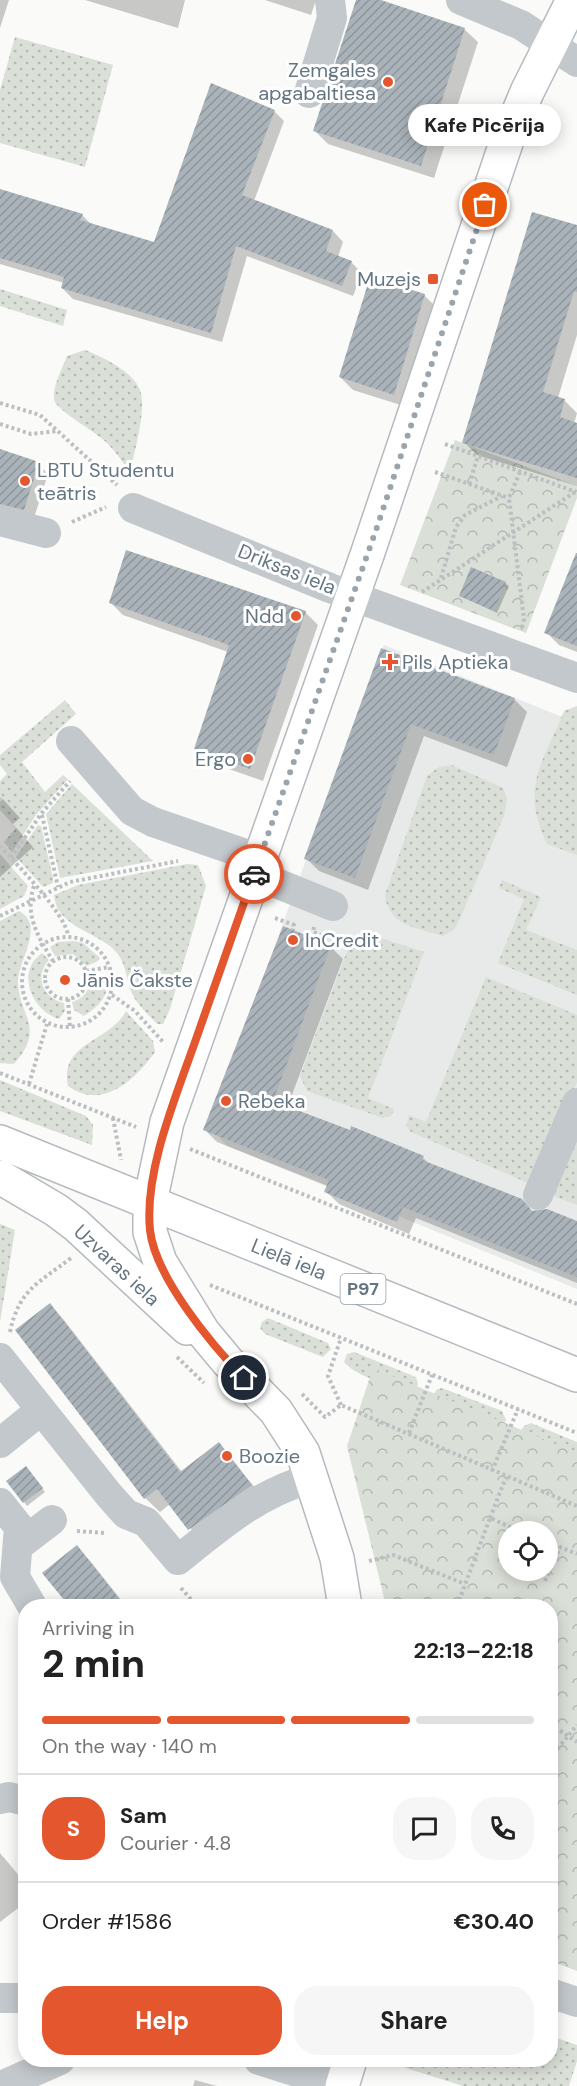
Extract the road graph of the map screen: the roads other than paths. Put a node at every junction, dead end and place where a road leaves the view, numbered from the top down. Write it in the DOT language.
graph roads {
  1 [pos="330,0"];
  2 [pos="461,0"];
  3 [pos="573,0"];
  4 [pos="551,43"];
  5 [pos="577,62"];
  6 [pos="309,93"];
  7 [pos="124,499"];
  8 [pos="0,521"];
  9 [pos="46,533"];
  10 [pos="353,596"];
  11 [pos="577,678"];
  12 [pos="79,750"];
  13 [pos="257,866"];
  14 [pos="333,906"];
  15 [pos="577,1103"];
  16 [pos="0,1142"];
  17 [pos="0,1177"];
  18 [pos="538,1195"];
  19 [pos="150,1202"];
  20 [pos="0,1358"];
  21 [pos="228,1362"];
  22 [pos="577,1375"];
  23 [pos="41,1410"];
  24 [pos="0,1443"];
  25 [pos="311,1478"];
  26 [pos="0,1503"];
  27 [pos="52,1520"];
  28 [pos="18,1546"];
  29 [pos="28,1599"];
  30 [pos="344,1599"];
  31 [pos="0,1799"];
  32 [pos="18,1799"];
  33 [pos="558,1996"];
  34 [pos="0,1998"];
  35 [pos="18,1998"];
  36 [pos="577,2002"];
  37 [pos="44,2067"];
  38 [pos="282,2067"];
  39 [pos="348,2067"];
  40 [pos="1,2086"];
  41 [pos="341,2086"];
  1 -- 6 [label="street"];
  2 -- 4 [label="street"];
  3 -- 4 [label="main road, Uzvaras iela"];
  4 -- 5 [label="street"];
  4 -- 10 [label="main road, Uzvaras iela"];
  7 -- 10 [label="street, Driksas iela"];
  8 -- 9 [label="street"];
  10 -- 11 [label="street, Driksas iela"];
  10 -- 13 [label="main road, Uzvaras iela"];
  12 -- 13 [label="street"];
  13 -- 14 [label="street"];
  13 -- 19 [label="main road, Uzvaras iela"];
  15 -- 18 [label="street"];
  16 -- 19 [label="main road, Lielā iela / P97"];
  17 -- 21 [label="main road, Uzvaras iela"];
  19 -- 21 [label="main road, Uzvaras iela"];
  19 -- 22 [label="main road, Lielā iela / P97"];
  20 -- 23 [label="street"];
  21 -- 25 [label="main road, Uzvaras iela"];
  23 -- 24 [label="street"];
  23 -- 25 [label="street"];
  25 -- 30 [label="main road, Uzvaras iela"];
  26 -- 28 [label="street"];
  27 -- 28 [label="street"];
  28 -- 29 [label="street"];
  31 -- 32 [label="street"];
  33 -- 36 [label="street"];
  34 -- 35 [label="street"];
  37 -- 40 [label="street"];
  38 -- 41 [label="street"];
  39 -- 41 [label="main road"];
}
